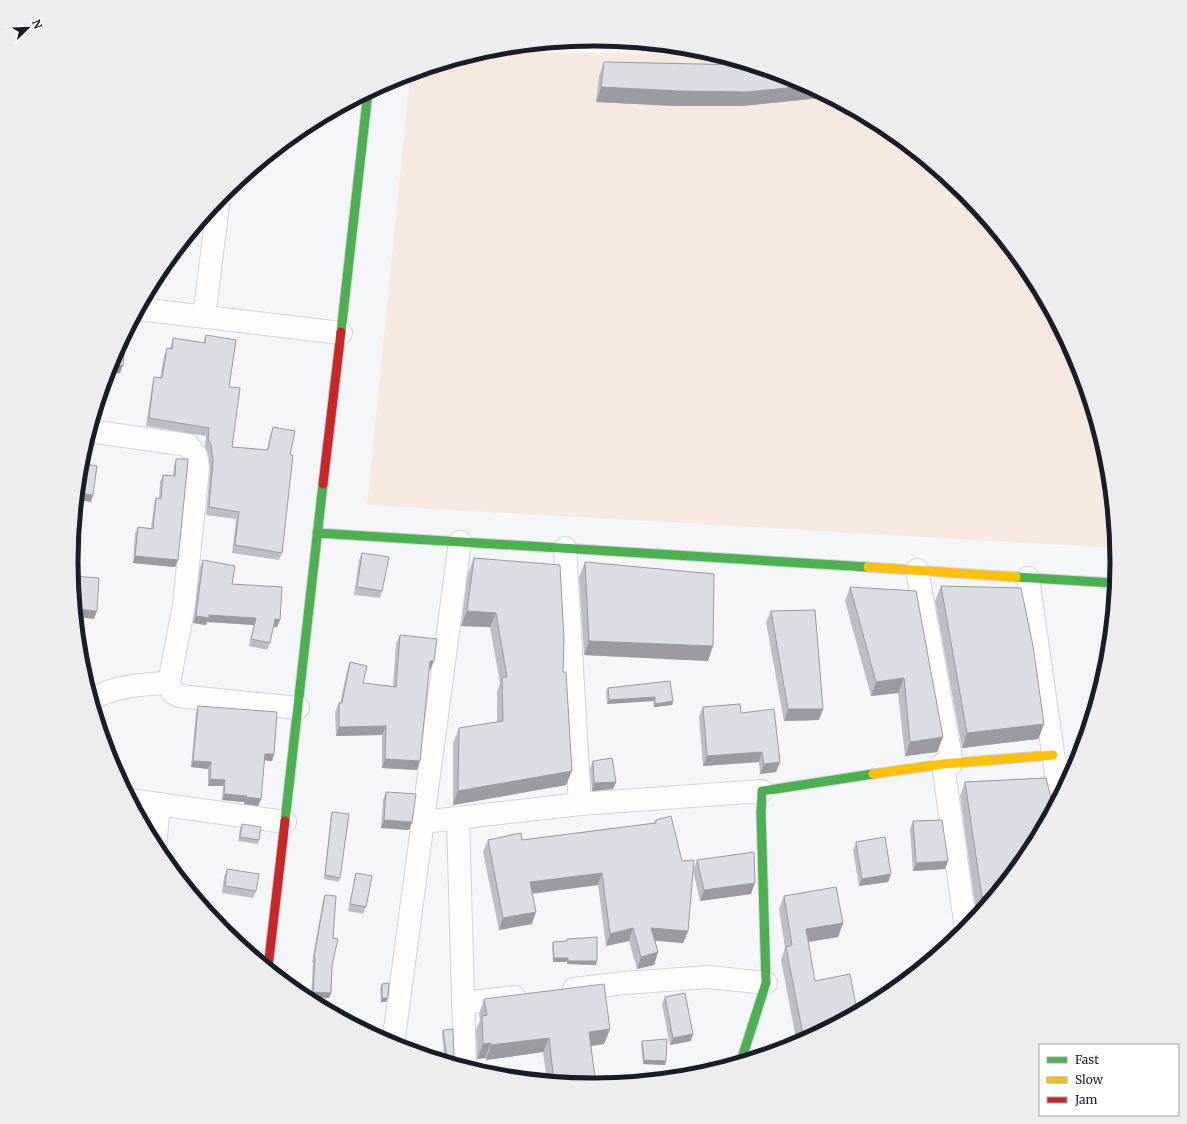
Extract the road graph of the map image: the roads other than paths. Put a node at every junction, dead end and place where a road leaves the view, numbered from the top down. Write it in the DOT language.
graph roads {
  1 [pos="367,98"];
  2 [pos="215,212"];
  3 [pos="145,309"];
  4 [pos="204,316"];
  5 [pos="341,332"];
  6 [pos="94,432"];
  7 [pos="318,534"];
  8 [pos="460,542"];
  9 [pos="565,548"];
  10 [pos="917,570"];
  11 [pos="1028,578"];
  12 [pos="1109,584"];
  13 [pos="169,683"];
  14 [pos="95,697"];
  15 [pos="298,708"];
  16 [pos="947,764"];
  17 [pos="1061,764"];
  18 [pos="1060,781"];
  19 [pos="762,791"];
  20 [pos="137,801"];
  21 [pos="159,804"];
  22 [pos="580,804"];
  23 [pos="458,818"];
  24 [pos="285,822"];
  25 [pos="423,822"];
  26 [pos="156,835"];
  27 [pos="965,919"];
  28 [pos="269,963"];
  29 [pos="766,984"];
  30 [pos="555,992"];
  31 [pos="532,994"];
  32 [pos="464,1003"];
  33 [pos="394,1038"];
  34 [pos="743,1056"];
  35 [pos="465,1061"];
  1 -- 5 [label="street"];
  2 -- 4 [label="street"];
  3 -- 4 [label="street"];
  4 -- 5 [label="street"];
  5 -- 7 [label="street"];
  6 -- 13 [label="street"];
  7 -- 8 [label="street"];
  7 -- 15 [label="street"];
  8 -- 9 [label="street"];
  8 -- 25 [label="street"];
  9 -- 10 [label="street"];
  9 -- 22 [label="street"];
  10 -- 11 [label="street"];
  10 -- 16 [label="street"];
  11 -- 12 [label="street"];
  11 -- 17 [label="street"];
  13 -- 14 [label="street"];
  13 -- 15 [label="street"];
  15 -- 24 [label="street"];
  16 -- 17 [label="street"];
  16 -- 19 [label="street"];
  16 -- 27 [label="street"];
  17 -- 18 [label="street"];
  19 -- 22 [label="street"];
  19 -- 29 [label="street"];
  20 -- 21 [label="street"];
  21 -- 24 [label="street"];
  21 -- 26 [label="street"];
  22 -- 23 [label="street"];
  23 -- 25 [label="street"];
  23 -- 32 [label="street"];
  24 -- 28 [label="street"];
  25 -- 33 [label="street"];
  29 -- 30 [label="street"];
  29 -- 34 [label="street"];
  31 -- 32 [label="street"];
  32 -- 35 [label="street"];
}
